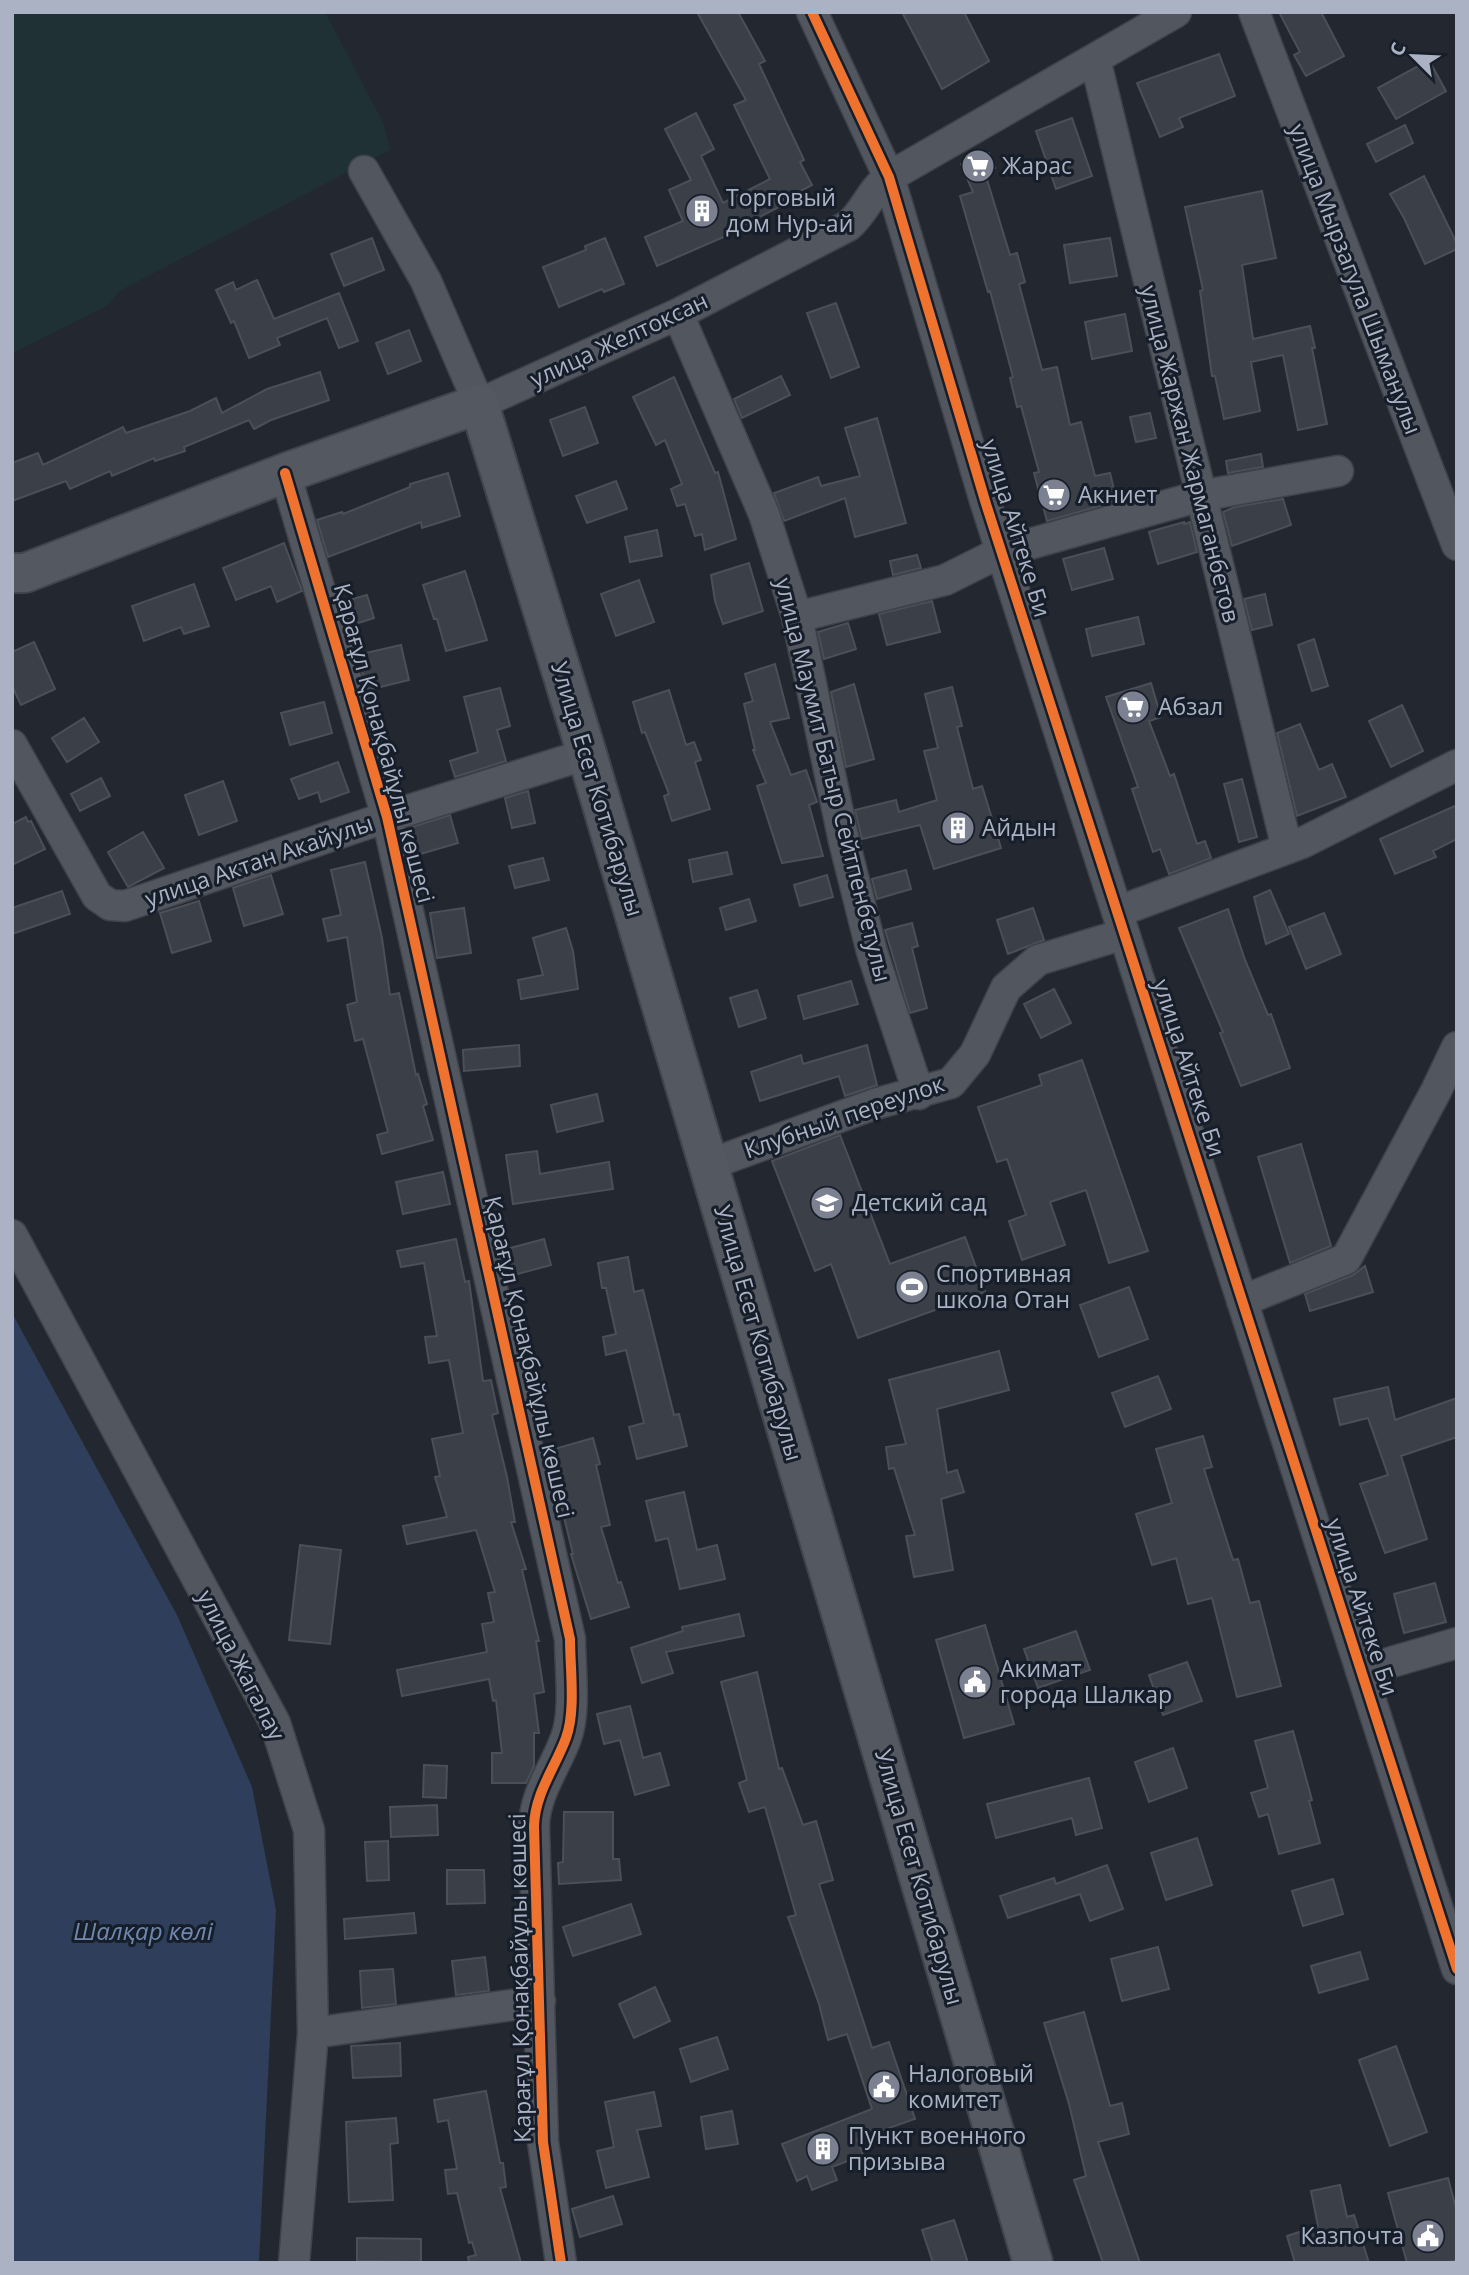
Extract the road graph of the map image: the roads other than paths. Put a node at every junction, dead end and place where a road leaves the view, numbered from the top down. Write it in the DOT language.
graph roads {
  1 [pos="812,12"];
  2 [pos="1176,12"];
  3 [pos="1254,12"];
  4 [pos="1095,58"];
  5 [pos="364,171"];
  6 [pos="889,177"];
  7 [pos="678,314"];
  8 [pos="479,404"];
  9 [pos="1338,471"];
  10 [pos="285,473"];
  11 [pos="1200,496"];
  12 [pos="1457,545"];
  13 [pos="1001,552"];
  14 [pos="12,573"];
  15 [pos="797,617"];
  16 [pos="12,745"];
  17 [pos="587,754"];
  18 [pos="1457,765"];
  19 [pos="387,817"];
  20 [pos="1287,848"];
  21 [pos="1120,923"];
  22 [pos="1457,1046"];
  23 [pos="919,1094"];
  24 [pos="708,1165"];
  25 [pos="12,1235"];
  26 [pos="1242,1301"];
  27 [pos="1457,1643"];
  28 [pos="1361,1671"];
  29 [pos="1457,1969"];
  30 [pos="540,2001"];
  31 [pos="313,2033"];
  32 [pos="294,2263"];
  33 [pos="561,2263"];
  34 [pos="1033,2263"];
  1 -- 6 [label="street, улица Айтеке Би"];
  2 -- 4 [label="street, улица Желтоксан"];
  3 -- 12 [label="street, улица Мырзагула Шыманулы"];
  4 -- 6 [label="street, улица Желтоксан"];
  4 -- 11 [label="street, улица Жаржан Жармаганбетов"];
  5 -- 8 [label="street"];
  6 -- 7 [label="street, улица Желтоксан"];
  6 -- 13 [label="street, улица Айтеке Би"];
  7 -- 8 [label="street, улица Желтоксан"];
  7 -- 15 [label="street, улица Маумит Батыр Сейтпенбетулы"];
  8 -- 10 [label="main road, улица Желтоксан"];
  8 -- 17 [label="main road, Улица Есет Котибарулы"];
  9 -- 11 [label="street"];
  10 -- 14 [label="main road, улица Желтоксан"];
  10 -- 19 [label="street, Қарағұл Қонақбайұлы көшесі"];
  11 -- 13 [label="street"];
  11 -- 20 [label="street, улица Жаржан Жармаганбетов"];
  13 -- 15 [label="street"];
  13 -- 21 [label="street, улица Айтеке Би"];
  15 -- 23 [label="street, улица Маумит Батыр Сейтпенбетулы"];
  16 -- 19 [label="street, улица Актан Акайулы"];
  17 -- 19 [label="street, улица Актан Акайулы"];
  17 -- 24 [label="main road, Улица Есет Котибарулы"];
  18 -- 20 [label="street, Клубный переулок"];
  19 -- 30 [label="street, Қарағұл Қонақбайұлы көшесі"];
  20 -- 21 [label="street, Клубный переулок"];
  21 -- 23 [label="street, Клубный переулок"];
  21 -- 26 [label="street, улица Айтеке Би"];
  22 -- 26 [label="street"];
  23 -- 24 [label="street, Клубный переулок"];
  24 -- 34 [label="main road, Улица Есет Котибарулы"];
  25 -- 31 [label="street, улица Жагалау"];
  26 -- 28 [label="street, улица Айтеке Би"];
  27 -- 28 [label="street"];
  28 -- 29 [label="street, улица Айтеке Би"];
  30 -- 31 [label="street"];
  30 -- 33 [label="street, Қарағұл Қонақбайұлы көшесі"];
  31 -- 32 [label="street, улица Жагалау"];
}
